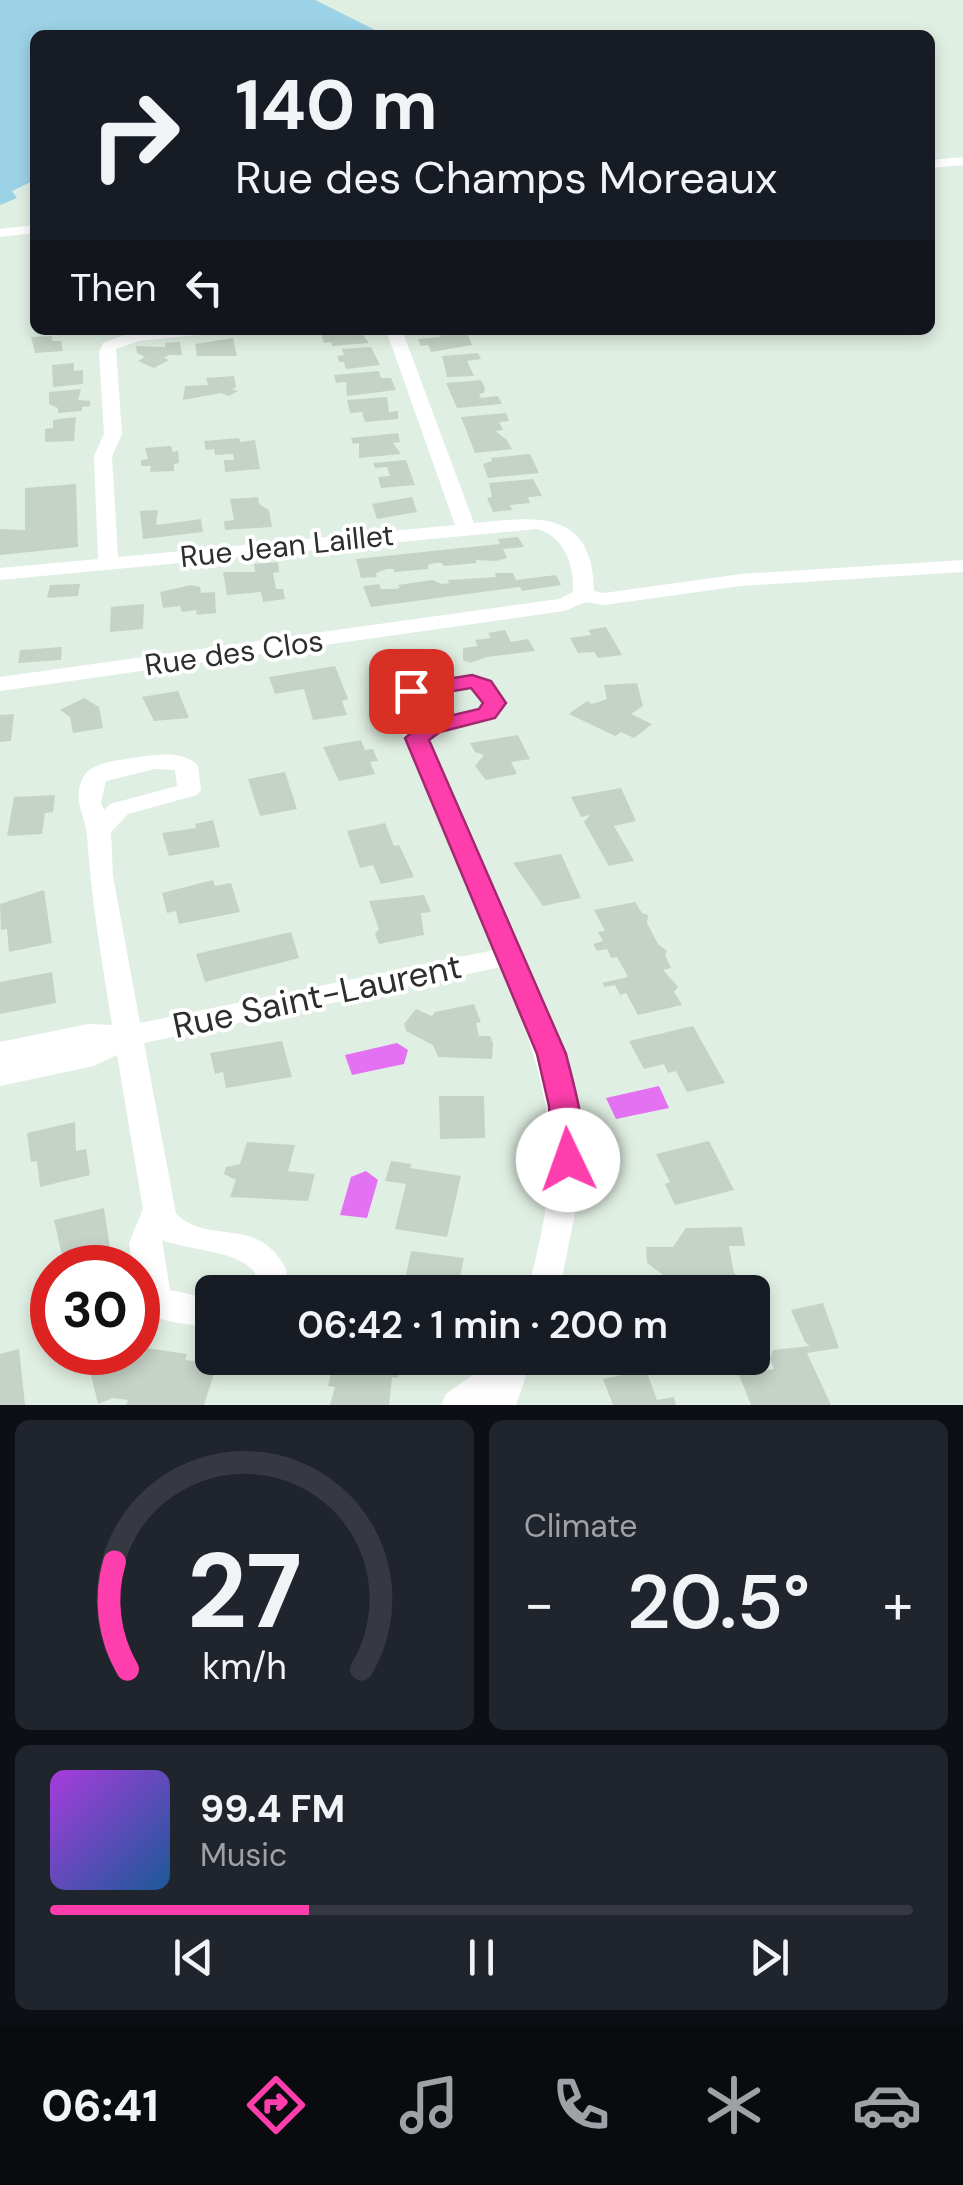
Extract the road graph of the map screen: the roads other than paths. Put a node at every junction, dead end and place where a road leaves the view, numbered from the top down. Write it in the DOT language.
graph roads {
  1 [pos="963,161"];
  2 [pos="935,164"];
  3 [pos="30,230"];
  4 [pos="0,233"];
  5 [pos="146,335"];
  6 [pos="396,335"];
  7 [pos="466,528"];
  8 [pos="108,563"];
  9 [pos="963,566"];
  10 [pos="0,574"];
  11 [pos="583,595"];
  12 [pos="0,684"];
  13 [pos="416,738"];
  14 [pos="99,830"];
  15 [pos="508,956"];
  16 [pos="127,1036"];
  17 [pos="0,1053"];
  18 [pos="0,1075"];
  19 [pos="158,1211"];
  20 [pos="271,1275"];
  21 [pos="547,1275"];
  22 [pos="195,1310"];
  23 [pos="496,1375"];
  24 [pos="509,1375"];
  25 [pos="458,1405"];
  26 [pos="499,1405"];
  1 -- 2 [label="street"];
  3 -- 4 [label="street"];
  5 -- 8 [label="street"];
  6 -- 7 [label="street"];
  7 -- 8 [label="street, Rue Jean Laillet"];
  7 -- 11 [label="street, Rue Jean Laillet"];
  8 -- 10 [label="street, Rue Jean Laillet"];
  9 -- 11 [label="street, Rue des Clos"];
  11 -- 12 [label="street, Rue des Clos"];
  13 -- 15 [label="street"];
  14 -- 16 [label="street"];
  15 -- 16 [label="street, Rue Saint-Laurent"];
  15 -- 21 [label="street"];
  16 -- 17 [label="street, Rue Saint-Laurent"];
  16 -- 18 [label="street, Rue Saint-Laurent"];
  16 -- 19 [label="street"];
  19 -- 20 [label="street"];
  19 -- 22 [label="street"];
  23 -- 25 [label="street"];
  24 -- 26 [label="street"];
}
